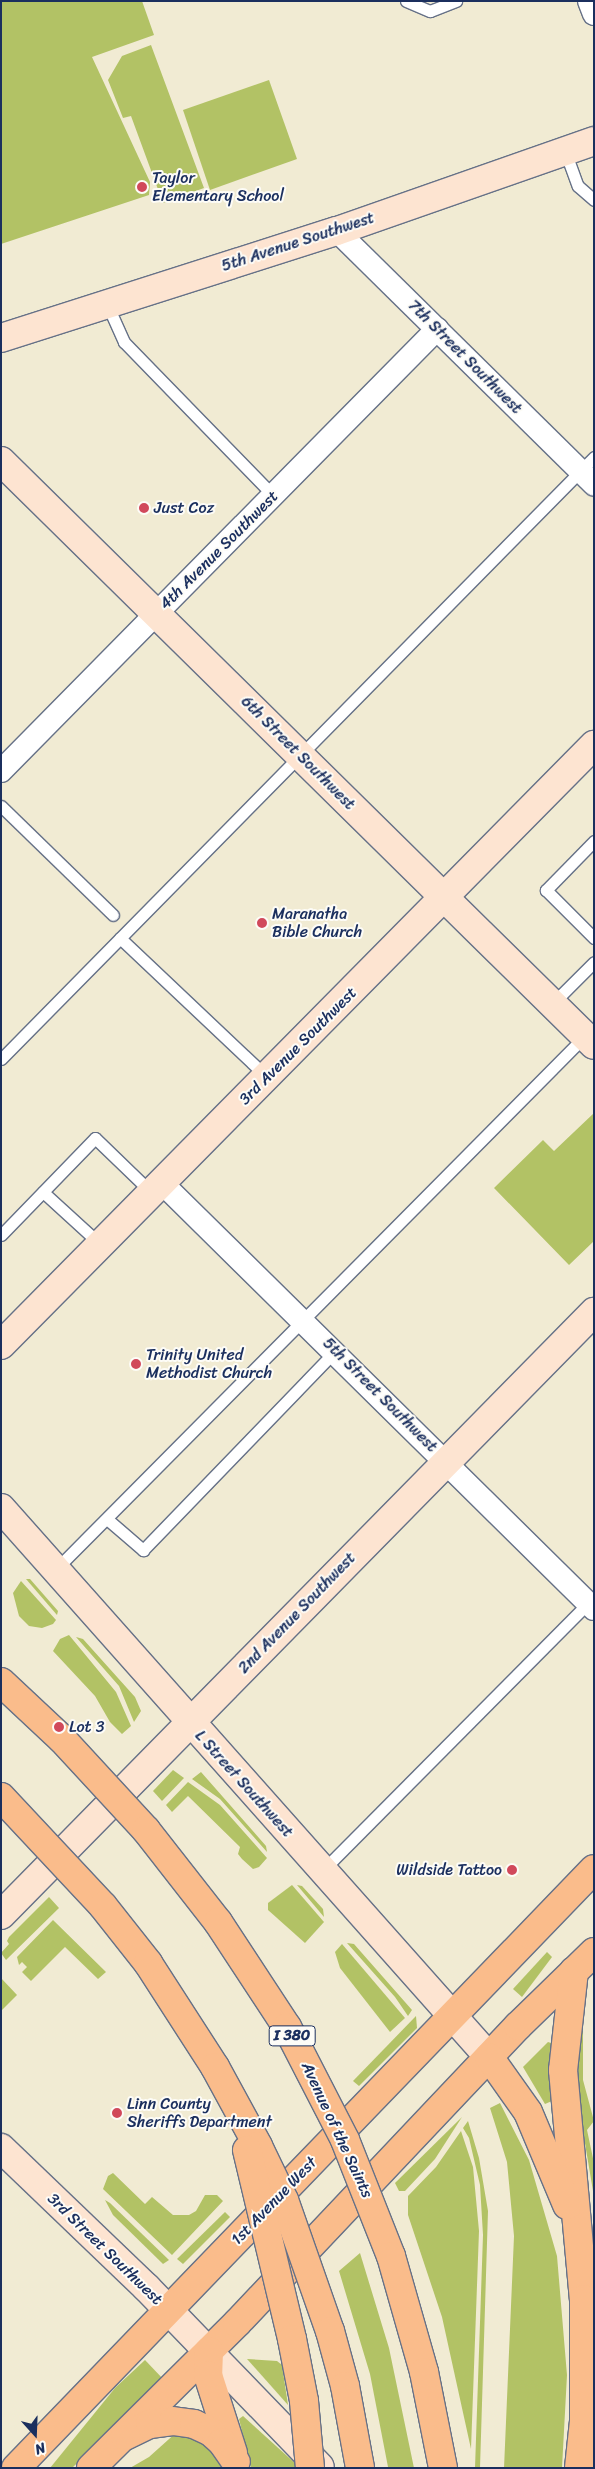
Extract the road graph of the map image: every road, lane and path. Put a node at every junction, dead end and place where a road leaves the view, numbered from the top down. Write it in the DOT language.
graph roads {
  1 [pos="406,1"];
  2 [pos="456,1"];
  3 [pos="589,1"];
  4 [pos="594,14"];
  5 [pos="594,141"];
  6 [pos="565,151"];
  7 [pos="594,200"];
  8 [pos="337,231"];
  9 [pos="107,304"];
  10 [pos="437,329"];
  11 [pos="1,338"];
  12 [pos="589,470"];
  13 [pos="5,473"];
  14 [pos="273,495"];
  15 [pos="156,614"];
  16 [pos="594,745"];
  17 [pos="300,755"];
  18 [pos="1,770"];
  19 [pos="1,806"];
  20 [pos="594,841"];
  21 [pos="445,898"];
  22 [pos="113,916"];
  23 [pos="120,938"];
  24 [pos="594,938"];
  25 [pos="594,962"];
  26 [pos="552,1004"];
  27 [pos="591,1036"];
  28 [pos="1,1059"];
  29 [pos="267,1077"];
  30 [pos="158,1189"];
  31 [pos="43,1192"];
  32 [pos="1,1236"];
  33 [pos="102,1246"];
  34 [pos="594,1312"];
  35 [pos="305,1321"];
  36 [pos="1,1345"];
  37 [pos="335,1351"];
  38 [pos="447,1461"];
  39 [pos="1,1508"];
  40 [pos="107,1519"];
  41 [pos="56,1568"];
  42 [pos="591,1606"];
  43 [pos="1,1682"];
  44 [pos="190,1723"];
  45 [pos="1,1797"];
  46 [pos="594,1869"];
  47 [pos="322,1872"];
  48 [pos="1,1915"];
  49 [pos="594,1952"];
  50 [pos="574,1970"];
  51 [pos="453,2016"];
  52 [pos="489,2057"];
  53 [pos="238,2110"];
  54 [pos="1,2148"];
  55 [pos="579,2237"];
  56 [pos="168,2310"];
  57 [pos="209,2351"];
  58 [pos="53,2430"];
  59 [pos="125,2436"];
  60 [pos="236,2465"];
  61 [pos="16,2468"];
  62 [pos="24,2468"];
  63 [pos="91,2468"];
  64 [pos="310,2468"];
  65 [pos="321,2468"];
  66 [pos="360,2468"];
  67 [pos="443,2468"];
  68 [pos="579,2468"];
  1 -- 2 [label="lane"];
  3 -- 4 [label="street"];
  5 -- 6 [label="main road, 5th Avenue Southwest"];
  6 -- 7 [label="lane"];
  6 -- 8 [label="main road, 5th Avenue Southwest"];
  8 -- 9 [label="main road, 5th Avenue Southwest"];
  8 -- 10 [label="street, 7th Street Southwest"];
  9 -- 11 [label="main road, 5th Avenue Southwest"];
  9 -- 14 [label="lane"];
  10 -- 12 [label="street, 7th Street Southwest"];
  10 -- 14 [label="street, 4th Avenue Southwest"];
  12 -- 17 [label="lane"];
  13 -- 15 [label="main road, 6th Street Southwest"];
  14 -- 15 [label="street, 4th Avenue Southwest"];
  15 -- 17 [label="main road, 6th Street Southwest"];
  15 -- 18 [label="street, 4th Avenue Southwest"];
  16 -- 21 [label="main road, 3rd Avenue Southwest"];
  17 -- 21 [label="main road, 6th Street Southwest"];
  17 -- 23 [label="lane"];
  19 -- 22 [label="lane"];
  20 -- 24 [label="lane"];
  21 -- 26 [label="main road, 6th Street Southwest"];
  21 -- 29 [label="main road, 3rd Avenue Southwest"];
  23 -- 28 [label="lane"];
  23 -- 29 [label="lane"];
  25 -- 26 [label="lane"];
  26 -- 27 [label="main road, 6th Street Southwest"];
  27 -- 35 [label="lane"];
  29 -- 30 [label="main road, 3rd Avenue Southwest"];
  30 -- 31 [label="lane"];
  30 -- 33 [label="main road, 3rd Avenue Southwest"];
  30 -- 35 [label="street, 5th Street Southwest"];
  31 -- 32 [label="lane"];
  31 -- 33 [label="lane"];
  33 -- 36 [label="main road, 3rd Avenue Southwest"];
  34 -- 38 [label="main road, 2nd Avenue Southwest"];
  35 -- 37 [label="street, 5th Street Southwest"];
  35 -- 40 [label="lane"];
  37 -- 38 [label="street, 5th Street Southwest"];
  37 -- 40 [label="lane"];
  38 -- 42 [label="street, 5th Street Southwest"];
  38 -- 44 [label="main road, 2nd Avenue Southwest"];
  39 -- 41 [label="main road, L Street Southwest"];
  40 -- 41 [label="lane"];
  41 -- 44 [label="main road, L Street Southwest"];
  42 -- 47 [label="lane"];
  43 -- 67 [label="main road, Avenue of the Saints / I 380, bridge"];
  44 -- 47 [label="main road, L Street Southwest"];
  44 -- 48 [label="main road, 2nd Avenue Southwest"];
  45 -- 53 [label="main road, bridge"];
  46 -- 51 [label="main road, 1st Avenue West"];
  47 -- 51 [label="main road, L Street Southwest"];
  49 -- 50 [label="main road"];
  50 -- 52 [label="main road"];
  50 -- 55 [label="main road"];
  51 -- 52 [label="main road, L Street Southwest"];
  51 -- 56 [label="main road, 1st Avenue West"];
  52 -- 55 [label="main road"];
  52 -- 57 [label="main road"];
  53 -- 64 [label="main road, bridge"];
  53 -- 66 [label="main road, bridge"];
  54 -- 56 [label="main road, 3rd Street Southwest"];
  55 -- 68 [label="main road"];
  56 -- 57 [label="main road, 3rd Street Southwest"];
  56 -- 58 [label="main road, 1st Avenue West"];
  57 -- 59 [label="main road"];
  57 -- 60 [label="main road"];
  57 -- 65 [label="main road, 3rd Street Southwest"];
  58 -- 61 [label="main road, 1st Avenue West"];
  58 -- 62 [label="lane"];
  59 -- 60 [label="main road"];
  59 -- 63 [label="main road"];
}
